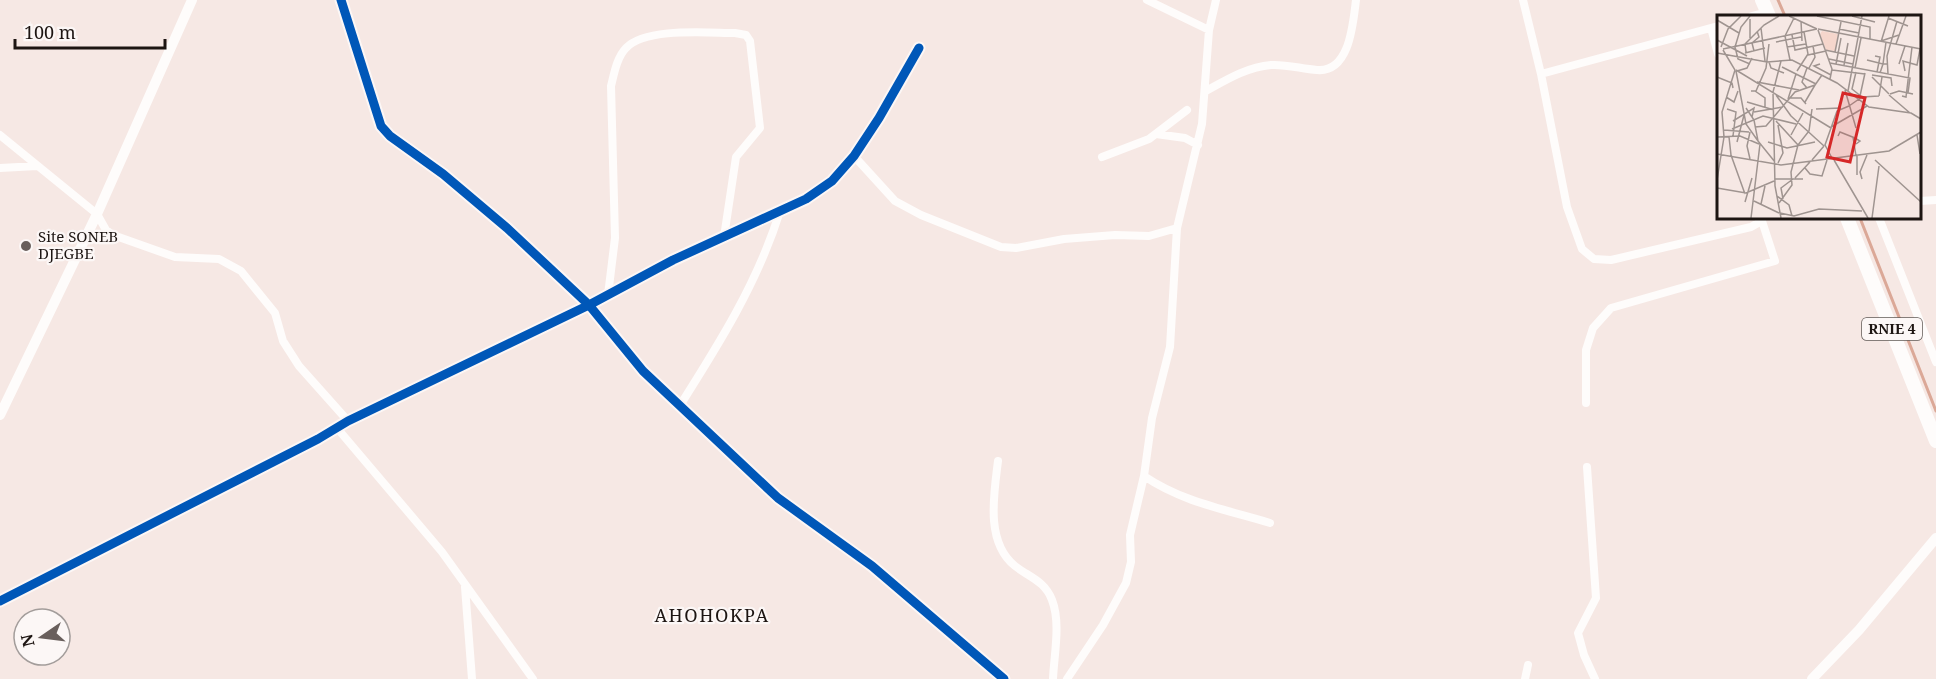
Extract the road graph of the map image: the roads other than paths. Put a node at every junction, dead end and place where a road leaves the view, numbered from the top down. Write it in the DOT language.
graph roads {
  1 [pos="191,0"];
  2 [pos="341,0"];
  3 [pos="1147,0"];
  4 [pos="1216,0"];
  5 [pos="1356,0"];
  6 [pos="1523,0"];
  7 [pos="1715,27"];
  8 [pos="1209,30"];
  9 [pos="919,48"];
  10 [pos="1541,74"];
  11 [pos="1206,91"];
  12 [pos="1186,110"];
  13 [pos="1155,134"];
  14 [pos="0,135"];
  15 [pos="1198,145"];
  16 [pos="854,156"];
  17 [pos="1102,157"];
  18 [pos="37,166"];
  19 [pos="0,168"];
  20 [pos="1936,200"];
  21 [pos="1921,201"];
  22 [pos="780,211"];
  23 [pos="98,214"];
  24 [pos="1760,219"];
  25 [pos="1761,219"];
  26 [pos="1847,219"];
  27 [pos="1879,219"];
  28 [pos="1177,228"];
  29 [pos="724,237"];
  30 [pos="608,295"];
  31 [pos="589,304"];
  32 [pos="1936,362"];
  33 [pos="1586,403"];
  34 [pos="679,406"];
  35 [pos="0,415"];
  36 [pos="348,421"];
  37 [pos="338,428"];
  38 [pos="1936,441"];
  39 [pos="998,460"];
  40 [pos="1587,467"];
  41 [pos="1144,476"];
  42 [pos="1270,523"];
  43 [pos="1936,538"];
  44 [pos="465,585"];
  45 [pos="0,600"];
  46 [pos="1528,665"];
  47 [pos="472,679"];
  48 [pos="533,679"];
  49 [pos="1004,679"];
  50 [pos="1053,679"];
  51 [pos="1067,679"];
  52 [pos="1526,679"];
  53 [pos="1595,679"];
  54 [pos="1812,679"];
  1 -- 23 [label="street"];
  2 -- 31 [label="street"];
  3 -- 8 [label="street"];
  4 -- 8 [label="street"];
  5 -- 11 [label="street"];
  6 -- 10 [label="street"];
  7 -- 10 [label="street"];
  8 -- 11 [label="street"];
  9 -- 16 [label="street"];
  10 -- 24 [label="street"];
  11 -- 15 [label="street"];
  12 -- 13 [label="street"];
  13 -- 15 [label="street"];
  13 -- 17 [label="street"];
  14 -- 18 [label="street"];
  15 -- 28 [label="street"];
  16 -- 22 [label="street"];
  16 -- 28 [label="street"];
  18 -- 19 [label="street"];
  18 -- 23 [label="street"];
  20 -- 21 [label="street"];
  22 -- 29 [label="street"];
  22 -- 34 [label="street"];
  23 -- 35 [label="street"];
  23 -- 36 [label="street"];
  25 -- 33 [label="street"];
  26 -- 38 [label="main road, RNIE 4"];
  27 -- 32 [label="street"];
  28 -- 41 [label="street"];
  29 -- 30 [label="street"];
  29 -- 30 [label="street"];
  30 -- 31 [label="street"];
  31 -- 34 [label="street"];
  31 -- 36 [label="street"];
  34 -- 49 [label="street"];
  36 -- 37 [label="street"];
  37 -- 44 [label="street"];
  37 -- 45 [label="street"];
  39 -- 50 [label="street"];
  40 -- 53 [label="street"];
  41 -- 42 [label="street"];
  41 -- 51 [label="street"];
  43 -- 54 [label="street"];
  44 -- 47 [label="street"];
  44 -- 48 [label="street"];
  46 -- 52 [label="street"];
}
